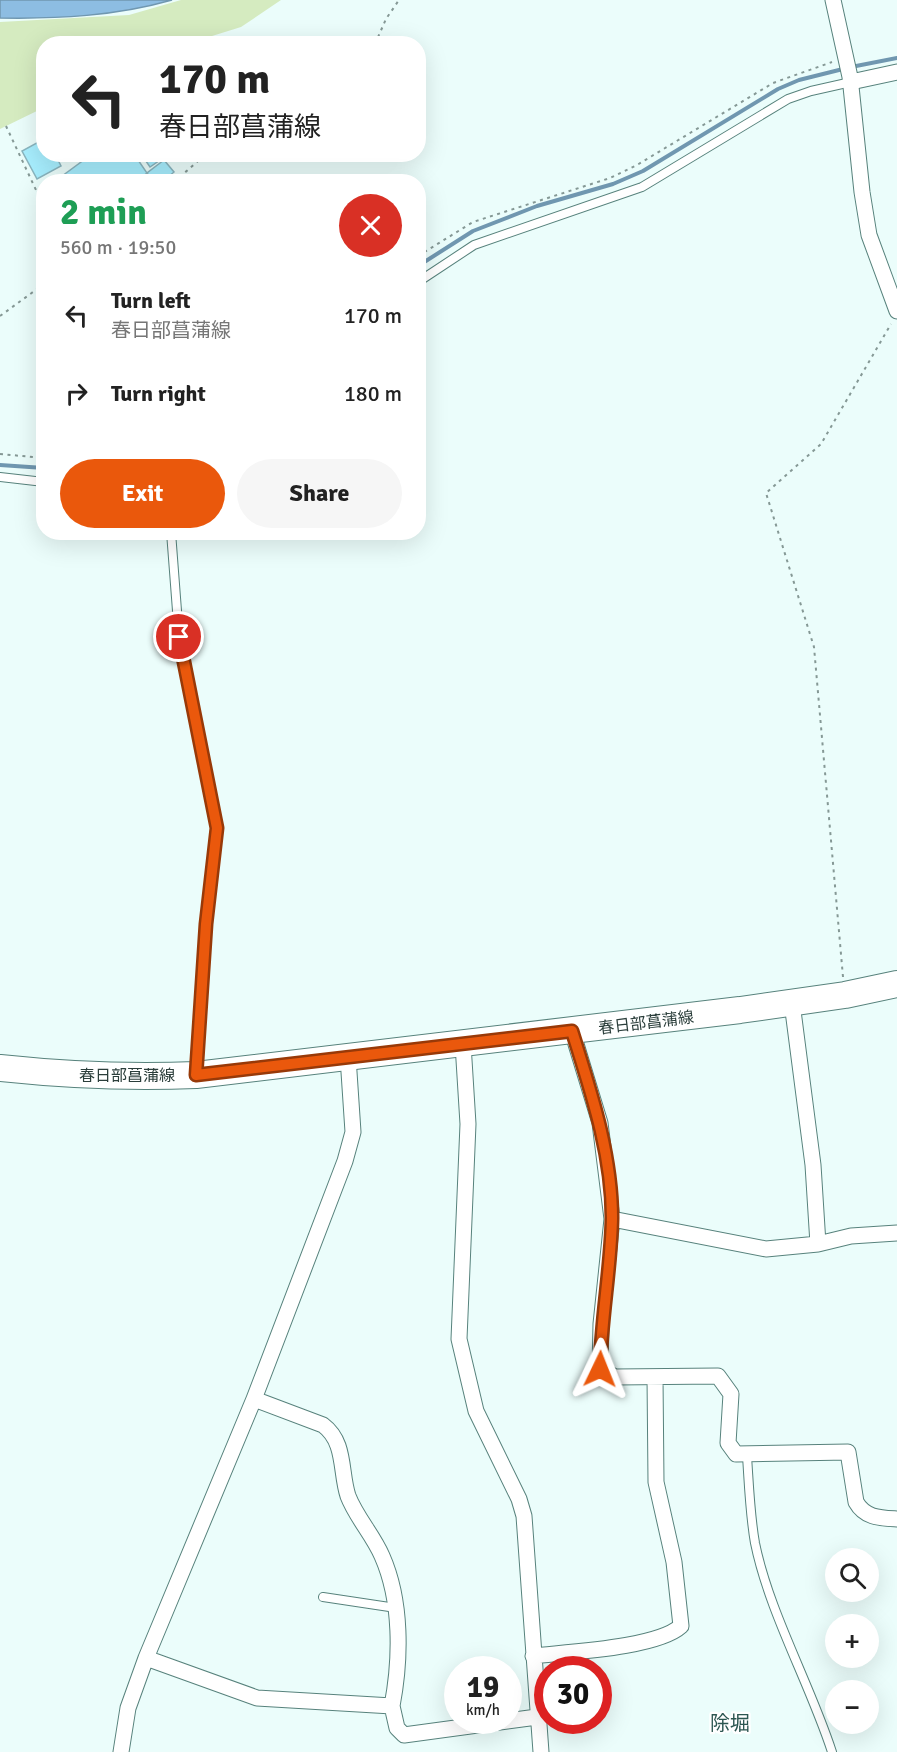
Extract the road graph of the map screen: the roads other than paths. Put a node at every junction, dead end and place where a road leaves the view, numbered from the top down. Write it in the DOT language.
graph roads {
  1 [pos="833,0"];
  2 [pos="846,70"];
  3 [pos="897,72"];
  4 [pos="426,277"];
  5 [pos="894,317"];
  6 [pos="0,477"];
  7 [pos="36,481"];
  8 [pos="172,540"];
  9 [pos="897,984"];
  10 [pos="792,1003"];
  11 [pos="572,1031"];
  12 [pos="463,1044"];
  13 [pos="348,1057"];
  14 [pos="0,1068"];
  15 [pos="196,1075"];
  16 [pos="612,1219"];
  17 [pos="897,1233"];
  18 [pos="818,1244"];
  19 [pos="655,1377"];
  20 [pos="254,1399"];
  21 [pos="747,1456"];
  22 [pos="897,1520"];
  23 [pos="323,1597"];
  24 [pos="396,1608"];
  25 [pos="533,1656"];
  26 [pos="146,1658"];
  27 [pos="534,1671"];
  28 [pos="392,1706"];
  29 [pos="534,1717"];
  30 [pos="539,1734"];
  31 [pos="121,1752"];
  32 [pos="541,1752"];
  33 [pos="832,1752"];
  1 -- 2 [label="street"];
  2 -- 3 [label="street"];
  2 -- 4 [label="lane"];
  2 -- 5 [label="street"];
  6 -- 7 [label="lane"];
  8 -- 15 [label="lane"];
  9 -- 10 [label="main road, 春日部菖蒲線"];
  10 -- 11 [label="main road, 春日部菖蒲線"];
  10 -- 18 [label="street"];
  11 -- 12 [label="main road, 春日部菖蒲線"];
  11 -- 16 [label="street"];
  12 -- 13 [label="main road, 春日部菖蒲線"];
  12 -- 25 [label="street"];
  13 -- 15 [label="main road, 春日部菖蒲線"];
  13 -- 20 [label="street"];
  14 -- 15 [label="main road, 春日部菖蒲線"];
  16 -- 18 [label="street"];
  16 -- 19 [label="street"];
  17 -- 18 [label="street"];
  19 -- 21 [label="street"];
  19 -- 25 [label="street"];
  20 -- 24 [label="street"];
  20 -- 26 [label="street"];
  21 -- 22 [label="street"];
  21 -- 33 [label="lane"];
  23 -- 24 [label="lane"];
  24 -- 28 [label="street"];
  25 -- 27 [label="street"];
  26 -- 28 [label="street"];
  26 -- 31 [label="street"];
  28 -- 29 [label="street"];
  30 -- 32 [label="street"];
}
